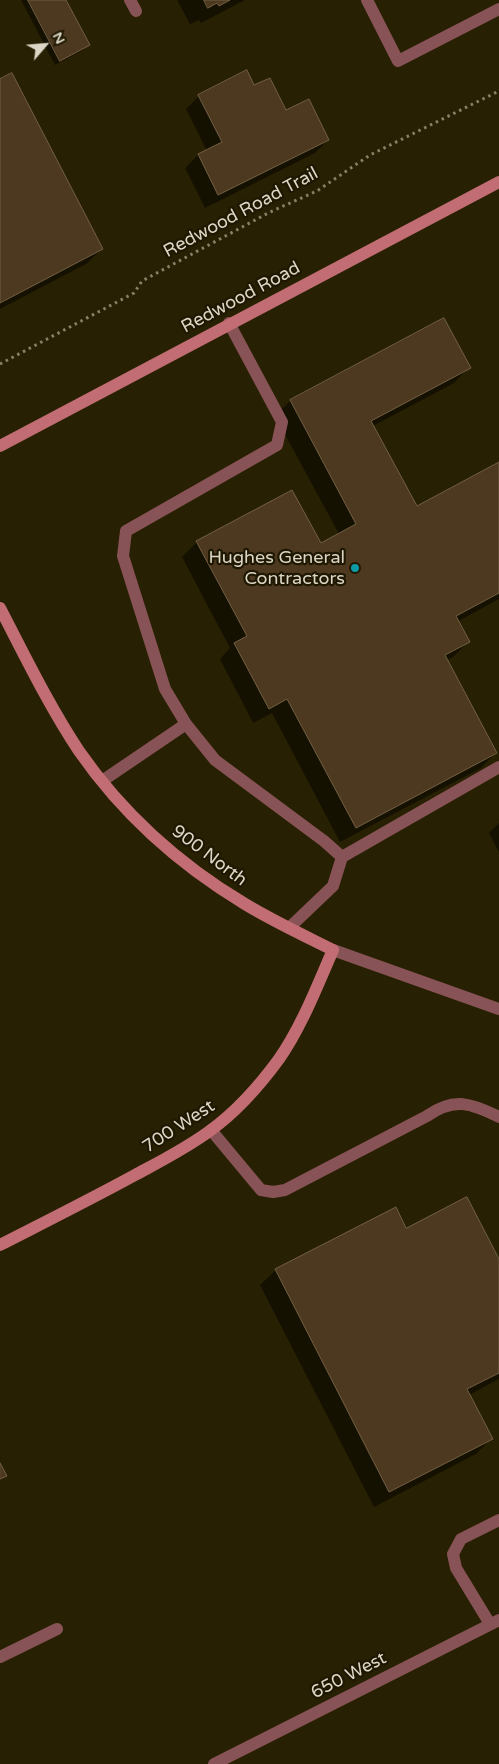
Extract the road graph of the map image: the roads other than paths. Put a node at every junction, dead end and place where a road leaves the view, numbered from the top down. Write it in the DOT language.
graph roads {
  1 [pos="367,0"];
  2 [pos="499,9"];
  3 [pos="499,182"];
  4 [pos="229,324"];
  5 [pos="0,446"];
  6 [pos="0,608"];
  7 [pos="186,724"];
  8 [pos="499,767"];
  9 [pos="102,781"];
  10 [pos="342,857"];
  11 [pos="289,928"];
  12 [pos="333,950"];
  13 [pos="499,1009"];
  14 [pos="499,1117"];
  15 [pos="212,1130"];
  16 [pos="0,1245"];
  17 [pos="499,1520"];
  18 [pos="495,1622"];
  19 [pos="57,1629"];
  20 [pos="0,1657"];
  21 [pos="214,1764"];
  1 -- 2 [label="street"];
  3 -- 4 [label="street, Redwood Road"];
  4 -- 5 [label="street, Redwood Road"];
  4 -- 7 [label="street"];
  6 -- 9 [label="street, 900 North"];
  7 -- 9 [label="street"];
  7 -- 10 [label="street"];
  8 -- 10 [label="street"];
  9 -- 11 [label="street, 900 North"];
  10 -- 11 [label="street"];
  11 -- 12 [label="street, 900 North"];
  12 -- 13 [label="street, 900 North"];
  12 -- 15 [label="street, 700 West"];
  14 -- 15 [label="street"];
  15 -- 16 [label="street, 700 West"];
  17 -- 18 [label="street"];
  18 -- 21 [label="street, 650 West"];
  19 -- 20 [label="street"];
}
